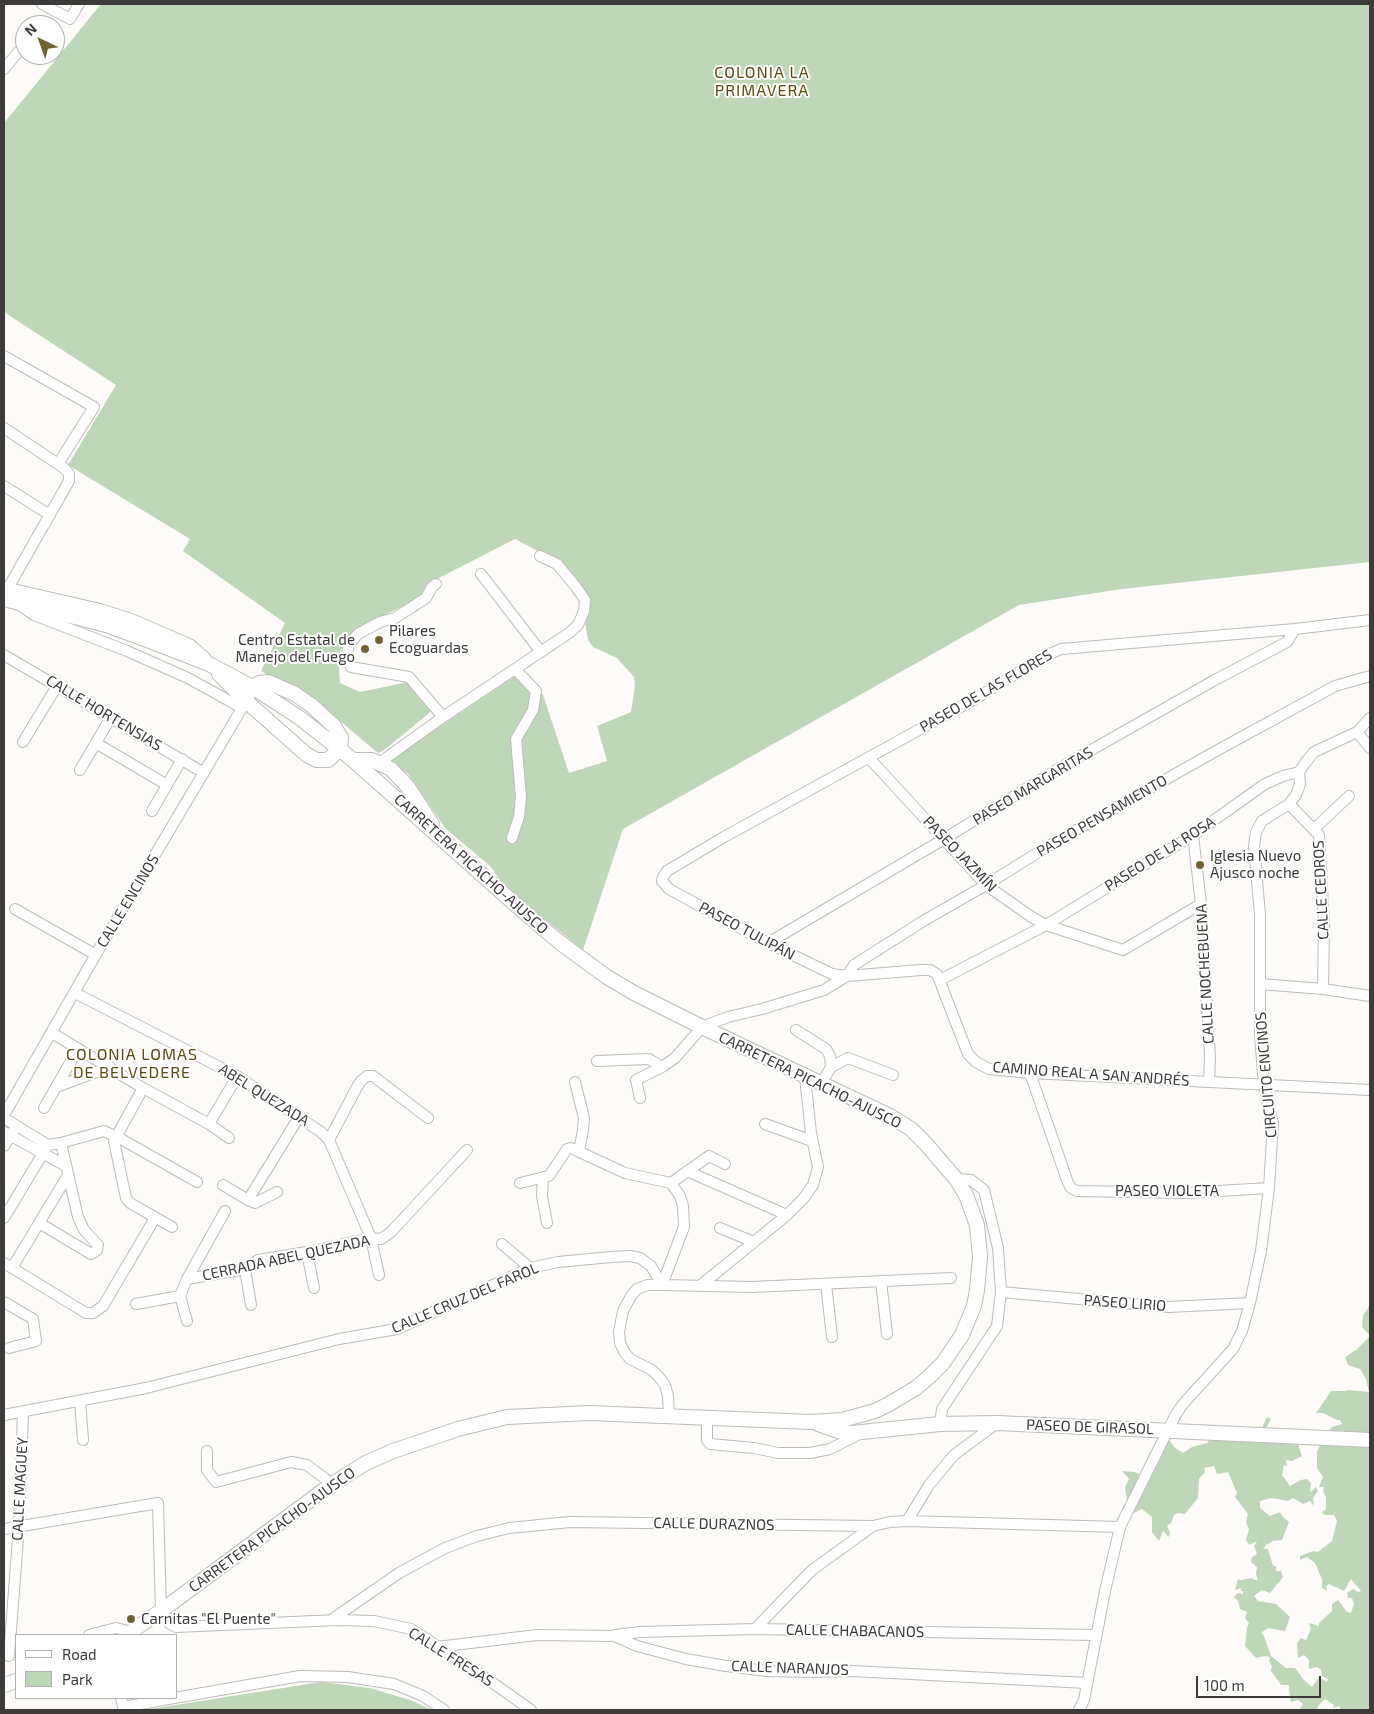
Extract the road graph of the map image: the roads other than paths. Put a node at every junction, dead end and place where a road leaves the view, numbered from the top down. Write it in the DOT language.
graph roads {
  1 [pos="42,4"];
  2 [pos="78,4"];
  3 [pos="15,56"];
  4 [pos="4,69"];
  5 [pos="4,356"];
  6 [pos="4,428"];
  7 [pos="58,464"];
  8 [pos="4,486"];
  9 [pos="50,515"];
  10 [pos="540,556"];
  11 [pos="481,574"];
  12 [pos="436,584"];
  13 [pos="7,595"];
  14 [pos="1370,620"];
  15 [pos="1295,629"];
  16 [pos="541,652"];
  17 [pos="4,654"];
  18 [pos="209,664"];
  19 [pos="515,669"];
  20 [pos="1370,676"];
  21 [pos="57,686"];
  22 [pos="254,688"];
  23 [pos="244,705"];
  24 [pos="443,717"];
  25 [pos="111,718"];
  26 [pos="1370,718"];
  27 [pos="1357,732"];
  28 [pos="23,742"];
  29 [pos="96,743"];
  30 [pos="1370,748"];
  31 [pos="340,750"];
  32 [pos="869,758"];
  33 [pos="182,759"];
  34 [pos="353,760"];
  35 [pos="380,763"];
  36 [pos="80,770"];
  37 [pos="204,772"];
  38 [pos="1299,772"];
  39 [pos="167,785"];
  40 [pos="1349,796"];
  41 [pos="1289,804"];
  42 [pos="152,811"];
  43 [pos="1314,829"];
  44 [pos="1194,835"];
  45 [pos="439,836"];
  46 [pos="512,838"];
  47 [pos="944,839"];
  48 [pos="667,871"];
  49 [pos="986,885"];
  50 [pos="1201,904"];
  51 [pos="15,910"];
  52 [pos="1046,924"];
  53 [pos="768,943"];
  54 [pos="96,955"];
  55 [pos="847,976"];
  56 [pos="940,980"];
  57 [pos="1260,984"];
  58 [pos="1323,989"];
  59 [pos="75,993"];
  60 [pos="1370,996"];
  61 [pos="702,1028"];
  62 [pos="796,1030"];
  63 [pos="55,1035"];
  64 [pos="78,1048"];
  65 [pos="597,1061"];
  66 [pos="110,1067"];
  67 [pos="662,1067"];
  68 [pos="831,1067"];
  69 [pos="1030,1073"];
  70 [pos="893,1075"];
  71 [pos="805,1077"];
  72 [pos="575,1082"];
  73 [pos="1209,1082"];
  74 [pos="821,1084"];
  75 [pos="232,1085"];
  76 [pos="56,1086"];
  77 [pos="1264,1086"];
  78 [pos="142,1088"];
  79 [pos="1370,1090"];
  80 [pos="640,1098"];
  81 [pos="44,1108"];
  82 [pos="4,1116"];
  83 [pos="299,1117"];
  84 [pos="428,1118"];
  85 [pos="209,1124"];
  86 [pos="766,1124"];
  87 [pos="17,1126"];
  88 [pos="7,1134"];
  89 [pos="116,1136"];
  90 [pos="229,1138"];
  91 [pos="329,1140"];
  92 [pos="812,1141"];
  93 [pos="61,1143"];
  94 [pos="4,1146"];
  95 [pos="45,1149"];
  96 [pos="467,1150"];
  97 [pos="579,1151"];
  98 [pos="725,1164"];
  99 [pos="67,1170"];
  100 [pos="687,1171"];
  101 [pos="543,1178"];
  102 [pos="956,1179"];
  103 [pos="197,1182"];
  104 [pos="520,1183"];
  105 [pos="671,1183"];
  106 [pos="223,1185"];
  107 [pos="1269,1188"];
  108 [pos="277,1192"];
  109 [pos="248,1200"];
  110 [pos="225,1211"];
  111 [pos="787,1215"];
  112 [pos="4,1218"];
  113 [pos="155,1218"];
  114 [pos="547,1222"];
  115 [pos="40,1224"];
  116 [pos="172,1227"];
  117 [pos="720,1228"];
  118 [pos="371,1238"];
  119 [pos="754,1242"];
  120 [pos="502,1244"];
  121 [pos="307,1252"];
  122 [pos="8,1266"];
  123 [pos="530,1268"];
  124 [pos="245,1269"];
  125 [pos="379,1275"];
  126 [pos="187,1278"];
  127 [pos="951,1278"];
  128 [pos="881,1281"];
  129 [pos="826,1284"];
  130 [pos="662,1285"];
  131 [pos="701,1285"];
  132 [pos="314,1288"];
  133 [pos="1001,1292"];
  134 [pos="180,1296"];
  135 [pos="4,1302"];
  136 [pos="1250,1303"];
  137 [pos="136,1304"];
  138 [pos="251,1305"];
  139 [pos="187,1321"];
  140 [pos="887,1334"];
  141 [pos="832,1337"];
  142 [pos="8,1348"];
  143 [pos="80,1401"];
  144 [pos="23,1412"];
  145 [pos="4,1416"];
  146 [pos="669,1416"];
  147 [pos="707,1417"];
  148 [pos="811,1422"];
  149 [pos="997,1423"];
  150 [pos="940,1424"];
  151 [pos="1168,1430"];
  152 [pos="864,1432"];
  153 [pos="83,1440"];
  154 [pos="1370,1440"];
  155 [pos="207,1451"];
  156 [pos="332,1484"];
  157 [pos="907,1521"];
  158 [pos="19,1525"];
  159 [pos="873,1526"];
  160 [pos="1120,1527"];
  161 [pos="4,1529"];
  162 [pos="161,1611"];
  163 [pos="331,1620"];
  164 [pos="755,1629"];
  165 [pos="128,1633"];
  166 [pos="93,1634"];
  167 [pos="1096,1635"];
  168 [pos="614,1636"];
  169 [pos="437,1647"];
  170 [pos="10,1655"];
  171 [pos="1087,1684"];
  172 [pos="178,1695"];
  173 [pos="148,1699"];
  174 [pos="122,1703"];
  175 [pos="444,1710"];
  176 [pos="531,1710"];
  177 [pos="1079,1710"];
  1 -- 2 [label="street"];
  3 -- 4 [label="street"];
  5 -- 7 [label="street"];
  6 -- 7 [label="street"];
  7 -- 9 [label="street"];
  8 -- 9 [label="street"];
  9 -- 13 [label="street"];
  10 -- 16 [label="street"];
  11 -- 16 [label="street"];
  12 -- 24 [label="street"];
  13 -- 18 [label="main road"];
  13 -- 23 [label="street"];
  14 -- 15 [label="street, PASEO DE LAS FLORES"];
  15 -- 32 [label="street, PASEO DE LAS FLORES"];
  15 -- 47 [label="street, PASEO MARGARITAS"];
  16 -- 19 [label="street"];
  17 -- 21 [label="street, CALLE HORTENSIAS"];
  18 -- 22 [label="main road"];
  18 -- 23 [label="main road"];
  19 -- 24 [label="street"];
  19 -- 46 [label="street"];
  20 -- 49 [label="street, PASEO PENSAMIENTO"];
  21 -- 25 [label="street, CALLE HORTENSIAS"];
  21 -- 28 [label="street"];
  22 -- 23 [label="street, CALLE ENCINOS"];
  22 -- 31 [label="main road"];
  23 -- 31 [label="main road"];
  23 -- 37 [label="street, CALLE ENCINOS"];
  24 -- 35 [label="street"];
  25 -- 29 [label="street"];
  25 -- 33 [label="street, CALLE HORTENSIAS"];
  26 -- 27 [label="street"];
  27 -- 30 [label="street"];
  27 -- 38 [label="street"];
  29 -- 36 [label="street"];
  29 -- 39 [label="street"];
  31 -- 34 [label="main road, CARRETERA PICACHO-AJUSCO"];
  32 -- 47 [label="street, PASEO JAZMÍN"];
  32 -- 48 [label="street, PASEO DE LAS FLORES"];
  33 -- 37 [label="street, CALLE HORTENSIAS"];
  33 -- 39 [label="street"];
  34 -- 35 [label="main road"];
  34 -- 45 [label="main road, CARRETERA PICACHO-AJUSCO"];
  35 -- 45 [label="main road"];
  37 -- 54 [label="street, CALLE ENCINOS"];
  38 -- 41 [label="street"];
  38 -- 44 [label="street, PASEO DE LA ROSA"];
  39 -- 42 [label="street"];
  40 -- 43 [label="street"];
  41 -- 43 [label="street, CALLE CEDROS"];
  41 -- 57 [label="street, CIRCUITO ENCINOS"];
  43 -- 58 [label="street, CALLE CEDROS"];
  44 -- 50 [label="street, CALLE NOCHEBUENA"];
  44 -- 52 [label="street, PASEO DE LA ROSA"];
  45 -- 61 [label="main road, CARRETERA PICACHO-AJUSCO"];
  47 -- 49 [label="street, PASEO JAZMÍN"];
  47 -- 53 [label="street, PASEO MARGARITAS"];
  48 -- 53 [label="street, PASEO TULIPÁN"];
  49 -- 52 [label="street, PASEO JAZMÍN"];
  49 -- 55 [label="street, PASEO PENSAMIENTO"];
  50 -- 52 [label="street, PASEO JAZMÍN"];
  50 -- 73 [label="street, CALLE NOCHEBUENA"];
  51 -- 54 [label="street"];
  52 -- 56 [label="street, PASEO DE LA ROSA"];
  53 -- 55 [label="street, PASEO TULIPÁN"];
  54 -- 59 [label="street, CALLE ENCINOS"];
  55 -- 56 [label="street"];
  55 -- 61 [label="street"];
  56 -- 69 [label="street, CAMINO REAL A SAN ANDRÉS"];
  57 -- 58 [label="street"];
  57 -- 77 [label="street, CIRCUITO ENCINOS"];
  58 -- 60 [label="street"];
  59 -- 63 [label="street, CALLE ENCINOS"];
  59 -- 83 [label="street, ABEL QUEZADA"];
  61 -- 67 [label="street"];
  61 -- 71 [label="main road, CARRETERA PICACHO-AJUSCO"];
  62 -- 68 [label="street"];
  63 -- 64 [label="street"];
  63 -- 82 [label="street, CALLE ENCINOS"];
  64 -- 66 [label="street"];
  64 -- 76 [label="street"];
  65 -- 67 [label="street"];
  66 -- 76 [label="street"];
  66 -- 78 [label="street"];
  67 -- 80 [label="street"];
  68 -- 70 [label="street"];
  68 -- 74 [label="street"];
  69 -- 73 [label="street, CAMINO REAL A SAN ANDRÉS"];
  69 -- 107 [label="street, PASEO VIOLETA"];
  71 -- 74 [label="main road, CARRETERA PICACHO-AJUSCO"];
  71 -- 92 [label="street"];
  72 -- 97 [label="street"];
  73 -- 77 [label="street, CAMINO REAL A SAN ANDRÉS"];
  74 -- 102 [label="main road, CARRETERA PICACHO-AJUSCO"];
  75 -- 85 [label="street"];
  76 -- 81 [label="street"];
  77 -- 79 [label="street, CAMINO REAL A SAN ANDRÉS"];
  77 -- 107 [label="street, CIRCUITO ENCINOS"];
  78 -- 85 [label="street"];
  78 -- 89 [label="street"];
  82 -- 87 [label="street"];
  83 -- 91 [label="street, ABEL QUEZADA"];
  83 -- 109 [label="street"];
  84 -- 91 [label="street"];
  85 -- 90 [label="street"];
  86 -- 92 [label="street"];
  87 -- 88 [label="street"];
  87 -- 95 [label="street"];
  88 -- 94 [label="street"];
  88 -- 95 [label="street"];
  89 -- 93 [label="street"];
  89 -- 103 [label="street"];
  89 -- 113 [label="street"];
  91 -- 118 [label="street, ABEL QUEZADA"];
  92 -- 111 [label="street"];
  93 -- 95 [label="street"];
  93 -- 99 [label="street"];
  95 -- 99 [label="street"];
  95 -- 112 [label="street"];
  96 -- 118 [label="street, CERRADA ABEL QUEZADA"];
  97 -- 101 [label="street"];
  97 -- 105 [label="street"];
  98 -- 100 [label="street"];
  99 -- 115 [label="street"];
  99 -- 115 [label="street"];
  100 -- 105 [label="street"];
  100 -- 111 [label="street"];
  101 -- 104 [label="street"];
  101 -- 114 [label="street"];
  102 -- 133 [label="street"];
  102 -- 148 [label="main road, CARRETERA PICACHO-AJUSCO"];
  105 -- 130 [label="street"];
  106 -- 109 [label="street"];
  107 -- 136 [label="street, CIRCUITO ENCINOS"];
  108 -- 109 [label="street"];
  110 -- 126 [label="street"];
  111 -- 119 [label="street"];
  113 -- 116 [label="street"];
  113 -- 122 [label="street"];
  115 -- 122 [label="street"];
  117 -- 119 [label="street"];
  118 -- 121 [label="street, CERRADA ABEL QUEZADA"];
  118 -- 125 [label="street, ABEL QUEZADA"];
  119 -- 131 [label="street"];
  120 -- 123 [label="street"];
  121 -- 124 [label="street, CERRADA ABEL QUEZADA"];
  121 -- 132 [label="street"];
  123 -- 130 [label="street, CALLE CRUZ DEL FAROL"];
  123 -- 143 [label="street, CALLE CRUZ DEL FAROL"];
  124 -- 126 [label="street, CERRADA ABEL QUEZADA"];
  124 -- 138 [label="street"];
  126 -- 134 [label="street"];
  127 -- 128 [label="street"];
  128 -- 129 [label="street"];
  128 -- 140 [label="street"];
  129 -- 131 [label="street"];
  129 -- 141 [label="street"];
  130 -- 131 [label="street"];
  130 -- 146 [label="street"];
  133 -- 136 [label="street, PASEO LIRIO"];
  133 -- 150 [label="street"];
  134 -- 137 [label="street"];
  134 -- 139 [label="street"];
  135 -- 142 [label="street"];
  136 -- 151 [label="street, CIRCUITO ENCINOS"];
  143 -- 144 [label="street, CALLE CRUZ DEL FAROL"];
  143 -- 153 [label="street"];
  144 -- 145 [label="street, CALLE CRUZ DEL FAROL"];
  144 -- 158 [label="street, CALLE MAGUEY"];
  146 -- 147 [label="main road, CARRETERA PICACHO-AJUSCO"];
  146 -- 156 [label="main road, CARRETERA PICACHO-AJUSCO"];
  147 -- 148 [label="main road, CARRETERA PICACHO-AJUSCO"];
  147 -- 152 [label="street"];
  148 -- 152 [label="main road, PASEO DE GIRASOL"];
  149 -- 150 [label="main road, PASEO DE GIRASOL"];
  149 -- 151 [label="main road, PASEO DE GIRASOL"];
  149 -- 157 [label="street"];
  150 -- 152 [label="main road, PASEO DE GIRASOL"];
  151 -- 154 [label="main road, PASEO DE GIRASOL"];
  151 -- 160 [label="street, CIRCUITO ENCINOS"];
  155 -- 156 [label="street"];
  156 -- 162 [label="main road, CARRETERA PICACHO-AJUSCO"];
  157 -- 159 [label="street, CALLE DURAZNOS"];
  157 -- 160 [label="street, CALLE DURAZNOS"];
  158 -- 161 [label="street"];
  158 -- 162 [label="street"];
  158 -- 170 [label="street, CALLE MAGUEY"];
  159 -- 163 [label="street, CALLE DURAZNOS"];
  159 -- 164 [label="street"];
  160 -- 167 [label="street, CIRCUITO ENCINOS"];
  162 -- 163 [label="street, CALLE FRESAS"];
  162 -- 165 [label="main road, CARRETERA PICACHO-AJUSCO"];
  163 -- 169 [label="street, CALLE FRESAS"];
  164 -- 167 [label="street, CALLE CHABACANOS"];
  164 -- 168 [label="street, CALLE CHABACANOS"];
  165 -- 166 [label="street"];
  167 -- 171 [label="street, CIRCUITO ENCINOS"];
  168 -- 169 [label="street, CALLE NARANJOS"];
  168 -- 171 [label="street, CALLE NARANJOS"];
  169 -- 176 [label="street, CALLE FRESAS"];
  171 -- 177 [label="street, CIRCUITO ENCINOS"];
  172 -- 175 [label="street"];
  173 -- 174 [label="street"];
}
